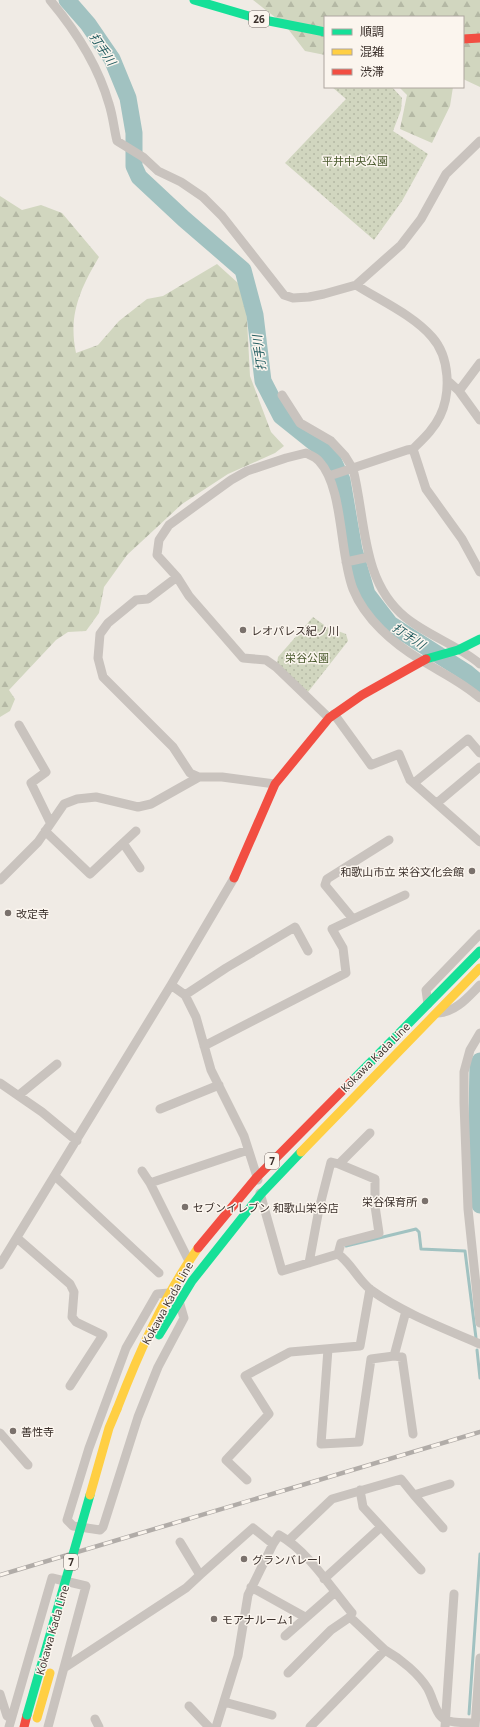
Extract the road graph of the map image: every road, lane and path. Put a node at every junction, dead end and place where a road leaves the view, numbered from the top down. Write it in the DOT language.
graph roads {
  1 [pos="50,0"];
  2 [pos="194,0"];
  3 [pos="324,32"];
  4 [pos="480,38"];
  5 [pos="464,39"];
  6 [pos="480,141"];
  7 [pos="356,285"];
  8 [pos="480,363"];
  9 [pos="447,380"];
  10 [pos="459,391"];
  11 [pos="282,395"];
  12 [pos="480,420"];
  13 [pos="413,450"];
  14 [pos="349,471"];
  15 [pos="331,476"];
  16 [pos="366,557"];
  17 [pos="348,561"];
  18 [pos="480,572"];
  19 [pos="178,577"];
  20 [pos="480,640"];
  21 [pos="456,650"];
  22 [pos="425,659"];
  23 [pos="480,664"];
  24 [pos="480,698"];
  25 [pos="332,716"];
  26 [pos="20,725"];
  27 [pos="480,753"];
  28 [pos="480,767"];
  29 [pos="200,777"];
  30 [pos="414,783"];
  31 [pos="275,784"];
  32 [pos="437,802"];
  33 [pos="48,826"];
  34 [pos="136,831"];
  35 [pos="389,840"];
  36 [pos="480,842"];
  37 [pos="122,843"];
  38 [pos="140,868"];
  39 [pos="234,878"];
  40 [pos="0,880"];
  41 [pos="405,895"];
  42 [pos="353,919"];
  43 [pos="480,934"];
  44 [pos="308,951"];
  45 [pos="480,951"];
  46 [pos="480,968"];
  47 [pos="171,985"];
  48 [pos="480,985"];
  49 [pos="185,995"];
  50 [pos="428,1004"];
  51 [pos="437,1013"];
  52 [pos="480,1034"];
  53 [pos="204,1046"];
  54 [pos="58,1064"];
  55 [pos="0,1083"];
  56 [pos="219,1085"];
  57 [pos="19,1095"];
  58 [pos="160,1109"];
  59 [pos="370,1133"];
  60 [pos="77,1141"];
  61 [pos="248,1150"];
  62 [pos="339,1164"];
  63 [pos="142,1171"];
  64 [pos="55,1176"];
  65 [pos="257,1177"];
  66 [pos="150,1183"];
  67 [pos="261,1194"];
  68 [pos="17,1238"];
  69 [pos="338,1254"];
  70 [pos="189,1261"];
  71 [pos="309,1263"];
  72 [pos="0,1265"];
  73 [pos="158,1273"];
  74 [pos="370,1289"];
  75 [pos="169,1293"];
  76 [pos="179,1301"];
  77 [pos="406,1311"];
  78 [pos="480,1323"];
  79 [pos="480,1344"];
  80 [pos="328,1349"];
  81 [pos="394,1356"];
  82 [pos="70,1386"];
  83 [pos="121,1411"];
  84 [pos="0,1433"];
  85 [pos="413,1434"];
  86 [pos="28,1465"];
  87 [pos="246,1480"];
  88 [pos="450,1484"];
  89 [pos="360,1490"];
  90 [pos="414,1495"];
  91 [pos="381,1527"];
  92 [pos="443,1528"];
  93 [pos="289,1540"];
  94 [pos="180,1542"];
  95 [pos="273,1544"];
  96 [pos="81,1560"];
  97 [pos="421,1570"];
  98 [pos="200,1575"];
  99 [pos="77,1576"];
  100 [pos="324,1579"];
  101 [pos="251,1587"];
  102 [pos="73,1591"];
  103 [pos="334,1592"];
  104 [pos="454,1594"];
  105 [pos="305,1617"];
  106 [pos="350,1618"];
  107 [pos="285,1636"];
  108 [pos="385,1650"];
  109 [pos="480,1658"];
  110 [pos="52,1667"];
  111 [pos="64,1668"];
  112 [pos="288,1673"];
  113 [pos="0,1694"];
  114 [pos="224,1702"];
  115 [pos="189,1706"];
  116 [pos="10,1715"];
  117 [pos="272,1715"];
  118 [pos="36,1723"];
  119 [pos="0,1724"];
  120 [pos="446,1724"];
  121 [pos="475,1725"];
  122 [pos="9,1727"];
  123 [pos="24,1727"];
  124 [pos="48,1727"];
  125 [pos="209,1727"];
  126 [pos="216,1727"];
  127 [pos="310,1727"];
  1 -- 7 [label="street"];
  2 -- 3 [label="main road, 26"];
  4 -- 5 [label="main road"];
  6 -- 7 [label="street"];
  7 -- 9 [label="street"];
  8 -- 10 [label="street"];
  9 -- 10 [label="street"];
  9 -- 13 [label="street"];
  10 -- 12 [label="street"];
  11 -- 14 [label="street"];
  13 -- 14 [label="street"];
  13 -- 18 [label="street"];
  14 -- 15 [label="street"];
  14 -- 16 [label="street"];
  15 -- 17 [label="street"];
  15 -- 19 [label="street"];
  16 -- 17 [label="street"];
  16 -- 21 [label="street"];
  17 -- 22 [label="street"];
  19 -- 25 [label="street"];
  19 -- 29 [label="street"];
  20 -- 21 [label="main road"];
  21 -- 22 [label="main road"];
  21 -- 23 [label="street"];
  22 -- 24 [label="street"];
  22 -- 25 [label="main road"];
  25 -- 30 [label="street"];
  25 -- 31 [label="main road"];
  26 -- 33 [label="street"];
  27 -- 30 [label="street"];
  28 -- 32 [label="street"];
  29 -- 31 [label="street"];
  29 -- 33 [label="street"];
  30 -- 32 [label="street"];
  31 -- 39 [label="main road"];
  32 -- 36 [label="street"];
  33 -- 37 [label="street"];
  33 -- 40 [label="street"];
  34 -- 37 [label="street"];
  35 -- 42 [label="street"];
  37 -- 38 [label="street"];
  39 -- 47 [label="street"];
  41 -- 42 [label="street"];
  42 -- 53 [label="street"];
  43 -- 50 [label="street"];
  44 -- 49 [label="street"];
  45 -- 50 [label="main road, Kokawa Kada Line / 7"];
  46 -- 51 [label="main road, Kokawa Kada Line / 7"];
  47 -- 49 [label="street"];
  47 -- 60 [label="street"];
  48 -- 51 [label="street"];
  49 -- 53 [label="street"];
  50 -- 65 [label="main road, Kokawa Kada Line / 7"];
  51 -- 67 [label="main road, Kokawa Kada Line / 7"];
  52 -- 78 [label="street"];
  53 -- 56 [label="street"];
  54 -- 57 [label="street"];
  55 -- 57 [label="street"];
  56 -- 58 [label="street"];
  56 -- 61 [label="street"];
  57 -- 60 [label="street"];
  59 -- 62 [label="street"];
  60 -- 64 [label="street"];
  61 -- 65 [label="street"];
  61 -- 66 [label="street"];
  62 -- 69 [label="street"];
  62 -- 71 [label="street"];
  63 -- 66 [label="street"];
  64 -- 68 [label="street"];
  64 -- 73 [label="street"];
  65 -- 67 [label="street"];
  65 -- 70 [label="main road, Kokawa Kada Line / 7"];
  66 -- 70 [label="street"];
  67 -- 71 [label="street"];
  67 -- 76 [label="main road, Kokawa Kada Line / 7"];
  68 -- 72 [label="street"];
  68 -- 82 [label="street"];
  69 -- 71 [label="street"];
  69 -- 74 [label="street"];
  70 -- 75 [label="main road, Kokawa Kada Line / 7"];
  74 -- 77 [label="street"];
  74 -- 80 [label="street"];
  75 -- 76 [label="street"];
  75 -- 83 [label="main road, Kokawa Kada Line / 7"];
  76 -- 83 [label="main road, Kokawa Kada Line / 7"];
  77 -- 79 [label="street"];
  77 -- 81 [label="street"];
  80 -- 81 [label="street"];
  80 -- 87 [label="street"];
  81 -- 85 [label="street"];
  83 -- 96 [label="main road, Kokawa Kada Line / 7"];
  83 -- 123 [label="main road, Kokawa Kada Line / 7, bridge"];
  84 -- 86 [label="street"];
  88 -- 90 [label="street"];
  89 -- 90 [label="street"];
  89 -- 91 [label="street"];
  89 -- 93 [label="street"];
  90 -- 92 [label="street"];
  91 -- 97 [label="street"];
  91 -- 100 [label="street"];
  93 -- 95 [label="street"];
  93 -- 100 [label="street"];
  94 -- 98 [label="street"];
  95 -- 98 [label="street"];
  95 -- 101 [label="street"];
  98 -- 111 [label="street"];
  99 -- 102 [label="main road, Kokawa Kada Line / 7"];
  100 -- 103 [label="street"];
  101 -- 105 [label="street"];
  101 -- 114 [label="street"];
  103 -- 105 [label="street"];
  103 -- 106 [label="street"];
  104 -- 120 [label="street"];
  105 -- 107 [label="street"];
  106 -- 108 [label="street"];
  106 -- 112 [label="street"];
  108 -- 120 [label="street"];
  108 -- 127 [label="street"];
  109 -- 121 [label="street"];
  110 -- 118 [label="main road, Kokawa Kada Line, bridge"];
  111 -- 116 [label="street"];
  111 -- 124 [label="street"];
  113 -- 116 [label="street"];
  114 -- 117 [label="street"];
  114 -- 126 [label="street"];
  115 -- 125 [label="street"];
  116 -- 119 [label="street"];
  116 -- 122 [label="street"];
  120 -- 121 [label="street"];
}
